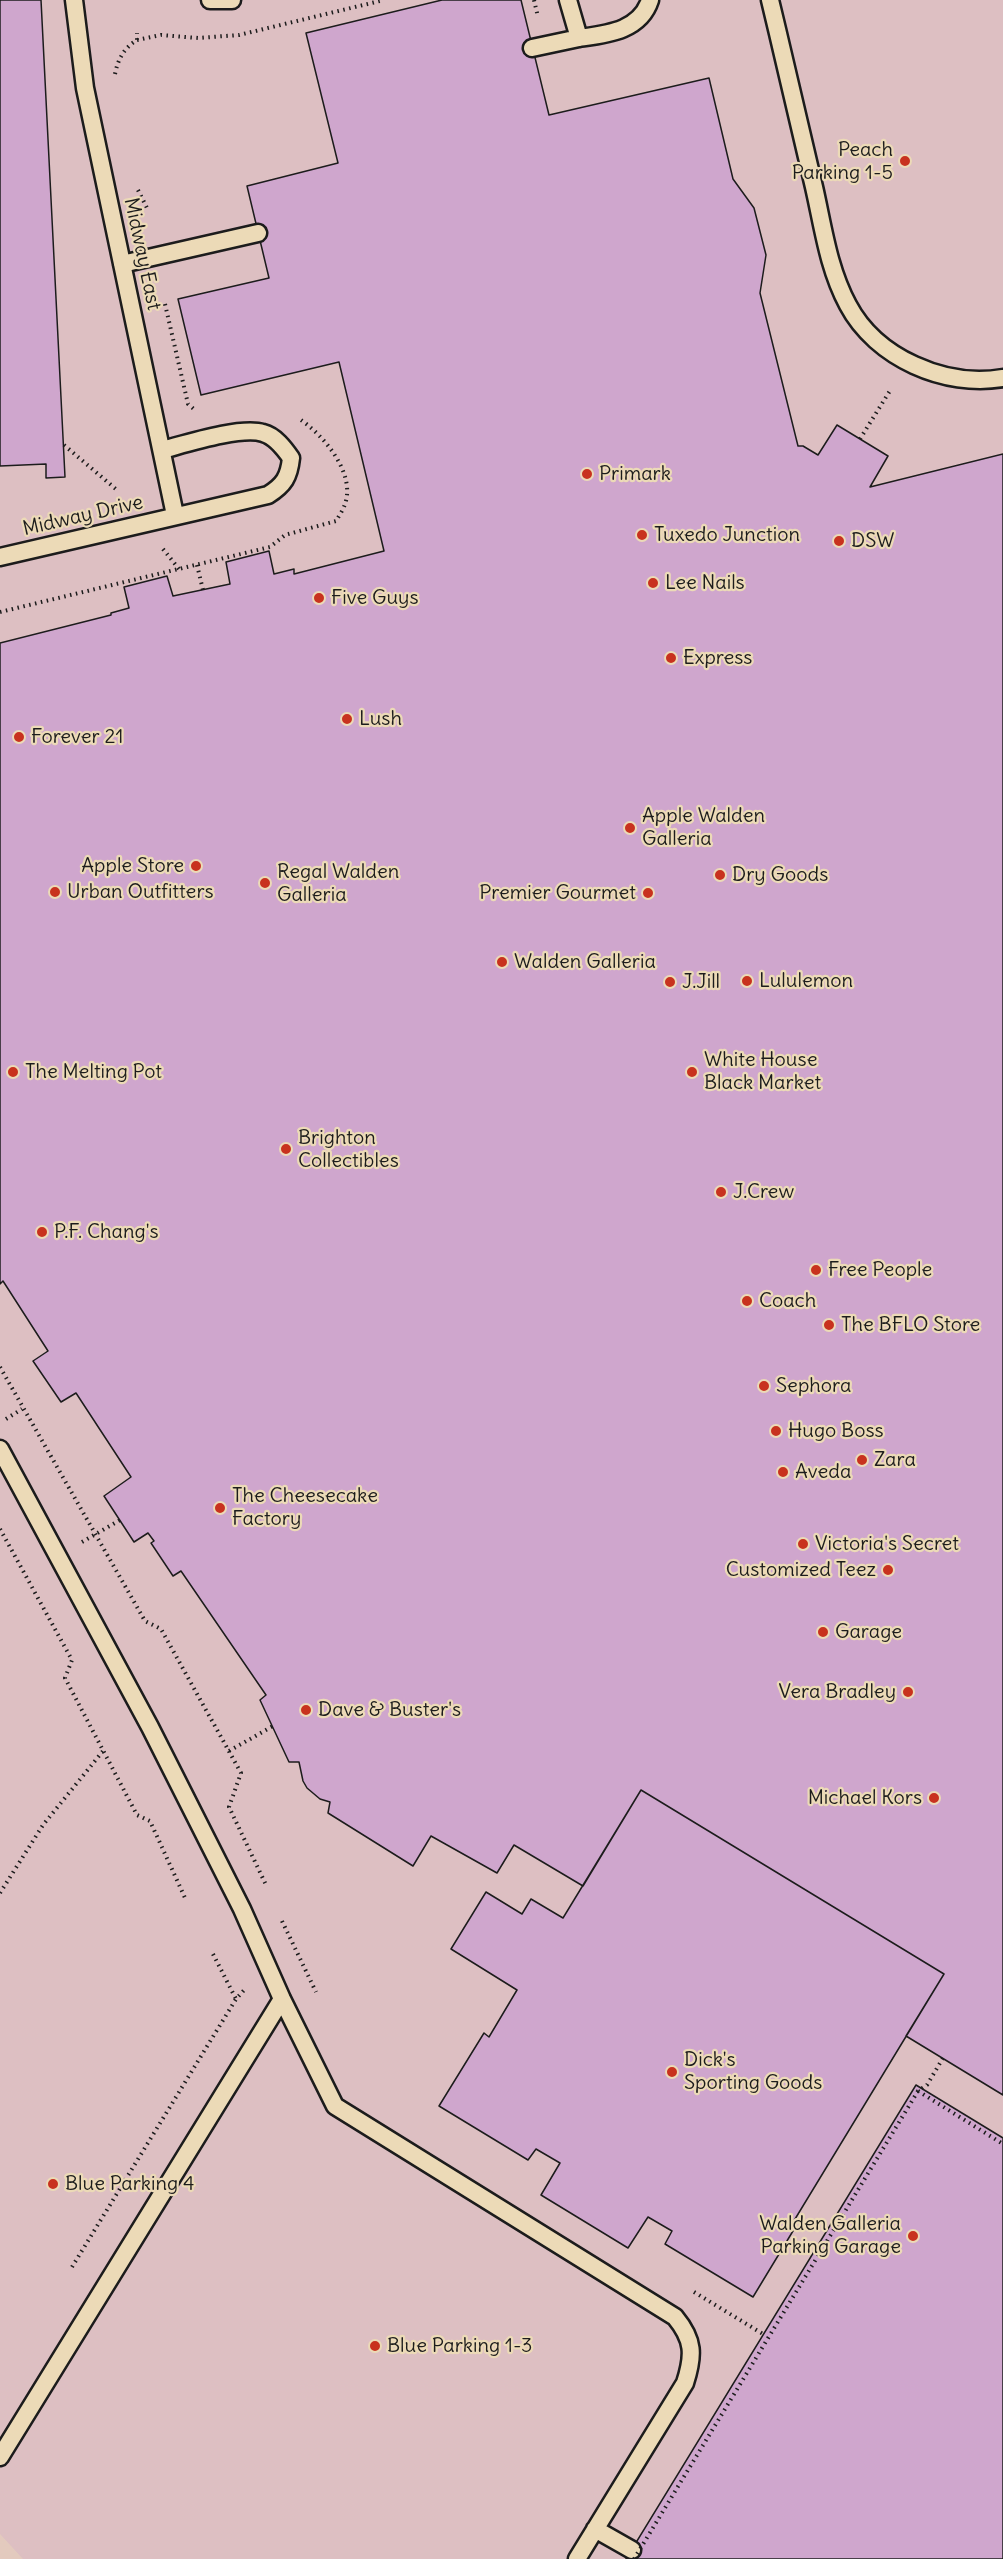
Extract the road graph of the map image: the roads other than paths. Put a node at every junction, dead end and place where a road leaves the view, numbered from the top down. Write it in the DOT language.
graph roads {
  1 [pos="74,0"];
  2 [pos="210,0"];
  3 [pos="232,0"];
  4 [pos="568,0"];
  5 [pos="650,0"];
  6 [pos="770,0"];
  7 [pos="579,38"];
  8 [pos="532,48"];
  9 [pos="258,233"];
  10 [pos="122,264"];
  11 [pos="1003,378"];
  12 [pos="162,450"];
  13 [pos="175,515"];
  14 [pos="0,557"];
  15 [pos="0,1449"];
  16 [pos="282,1999"];
  17 [pos="0,2457"];
  18 [pos="595,2529"];
  19 [pos="633,2555"];
  20 [pos="577,2559"];
  1 -- 10 [label="lane, Midway East"];
  2 -- 3 [label="lane"];
  4 -- 7 [label="lane"];
  5 -- 7 [label="lane"];
  6 -- 11 [label="lane"];
  7 -- 8 [label="lane"];
  9 -- 10 [label="lane"];
  10 -- 12 [label="lane, Midway East"];
  12 -- 13 [label="lane, Midway East"];
  12 -- 13 [label="lane, Midway Drive"];
  13 -- 14 [label="lane, Midway Drive"];
  15 -- 16 [label="lane"];
  16 -- 17 [label="lane"];
  16 -- 18 [label="lane"];
  18 -- 19 [label="lane"];
  18 -- 20 [label="lane"];
}
